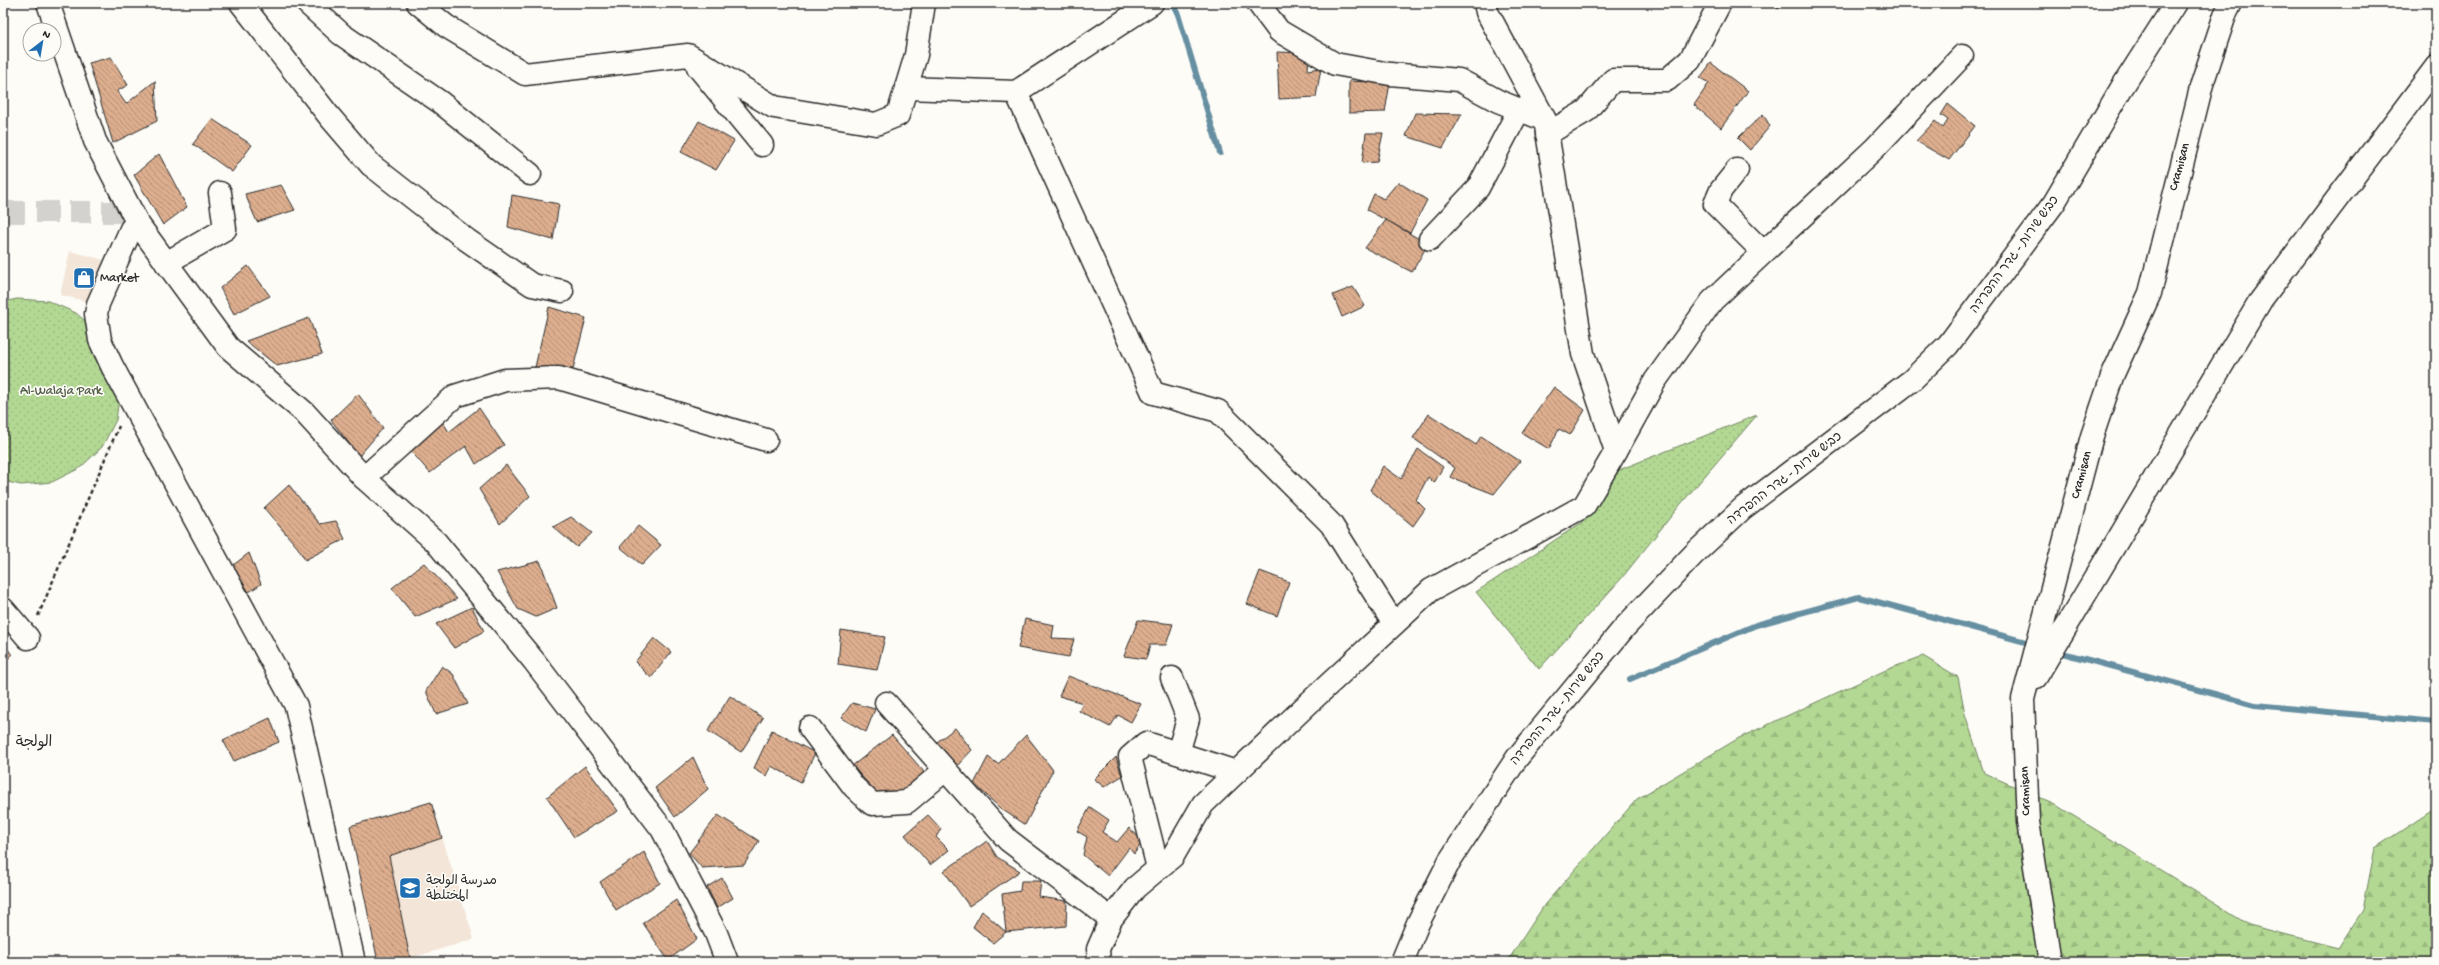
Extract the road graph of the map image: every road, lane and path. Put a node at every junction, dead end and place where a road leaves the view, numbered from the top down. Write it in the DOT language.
graph roads {
  1 [pos="48,3"];
  2 [pos="241,3"];
  3 [pos="307,3"];
  4 [pos="418,3"];
  5 [pos="924,3"];
  6 [pos="1152,3"];
  7 [pos="1258,3"];
  8 [pos="1485,3"];
  9 [pos="1720,3"];
  10 [pos="2176,3"];
  11 [pos="2231,3"];
  12 [pos="688,55"];
  13 [pos="1962,56"];
  14 [pos="2436,67"];
  15 [pos="906,88"];
  16 [pos="1016,92"];
  17 [pos="1519,110"];
  18 [pos="1546,127"];
  19 [pos="762,145"];
  20 [pos="1737,170"];
  21 [pos="530,174"];
  22 [pos="220,193"];
  23 [pos="138,224"];
  24 [pos="1430,239"];
  25 [pos="1763,252"];
  26 [pos="166,263"];
  27 [pos="562,291"];
  28 [pos="130,400"];
  29 [pos="766,440"];
  30 [pos="1616,451"];
  31 [pos="364,478"];
  32 [pos="3,609"];
  33 [pos="1394,624"];
  34 [pos="28,638"];
  35 [pos="1172,678"];
  36 [pos="2023,699"];
  37 [pos="886,703"];
  38 [pos="810,728"];
  39 [pos="1178,753"];
  40 [pos="945,770"];
  41 [pos="1236,772"];
  42 [pos="1158,868"];
  43 [pos="1111,919"];
  44 [pos="354,962"];
  45 [pos="727,962"];
  46 [pos="1099,962"];
  47 [pos="1402,962"];
  48 [pos="2050,962"];
  1 -- 23 [label="street"];
  2 -- 27 [label="street"];
  3 -- 21 [label="street"];
  4 -- 12 [label="street"];
  5 -- 15 [label="street"];
  6 -- 16 [label="street"];
  7 -- 17 [label="street"];
  8 -- 18 [label="street"];
  9 -- 18 [label="street"];
  10 -- 47 [label="street, כביש שירות - גדר ההפרדה"];
  11 -- 36 [label="street, Cramisan"];
  12 -- 15 [label="street"];
  12 -- 19 [label="street"];
  13 -- 25 [label="street"];
  14 -- 36 [label="street"];
  15 -- 16 [label="street"];
  16 -- 33 [label="street"];
  17 -- 18 [label="street"];
  17 -- 24 [label="street"];
  18 -- 30 [label="street"];
  20 -- 25 [label="street"];
  22 -- 26 [label="street"];
  23 -- 26 [label="street"];
  23 -- 28 [label="street"];
  25 -- 30 [label="street"];
  26 -- 31 [label="street"];
  28 -- 34 [label="path"];
  28 -- 44 [label="street"];
  29 -- 31 [label="street"];
  30 -- 33 [label="street"];
  31 -- 45 [label="street"];
  32 -- 34 [label="street"];
  33 -- 41 [label="street"];
  35 -- 39 [label="street"];
  36 -- 48 [label="street, Cramisan"];
  37 -- 40 [label="street"];
  38 -- 40 [label="street"];
  39 -- 41 [label="street"];
  39 -- 42 [label="street"];
  40 -- 43 [label="street"];
  41 -- 42 [label="street"];
  42 -- 43 [label="street"];
  43 -- 46 [label="street"];
}
